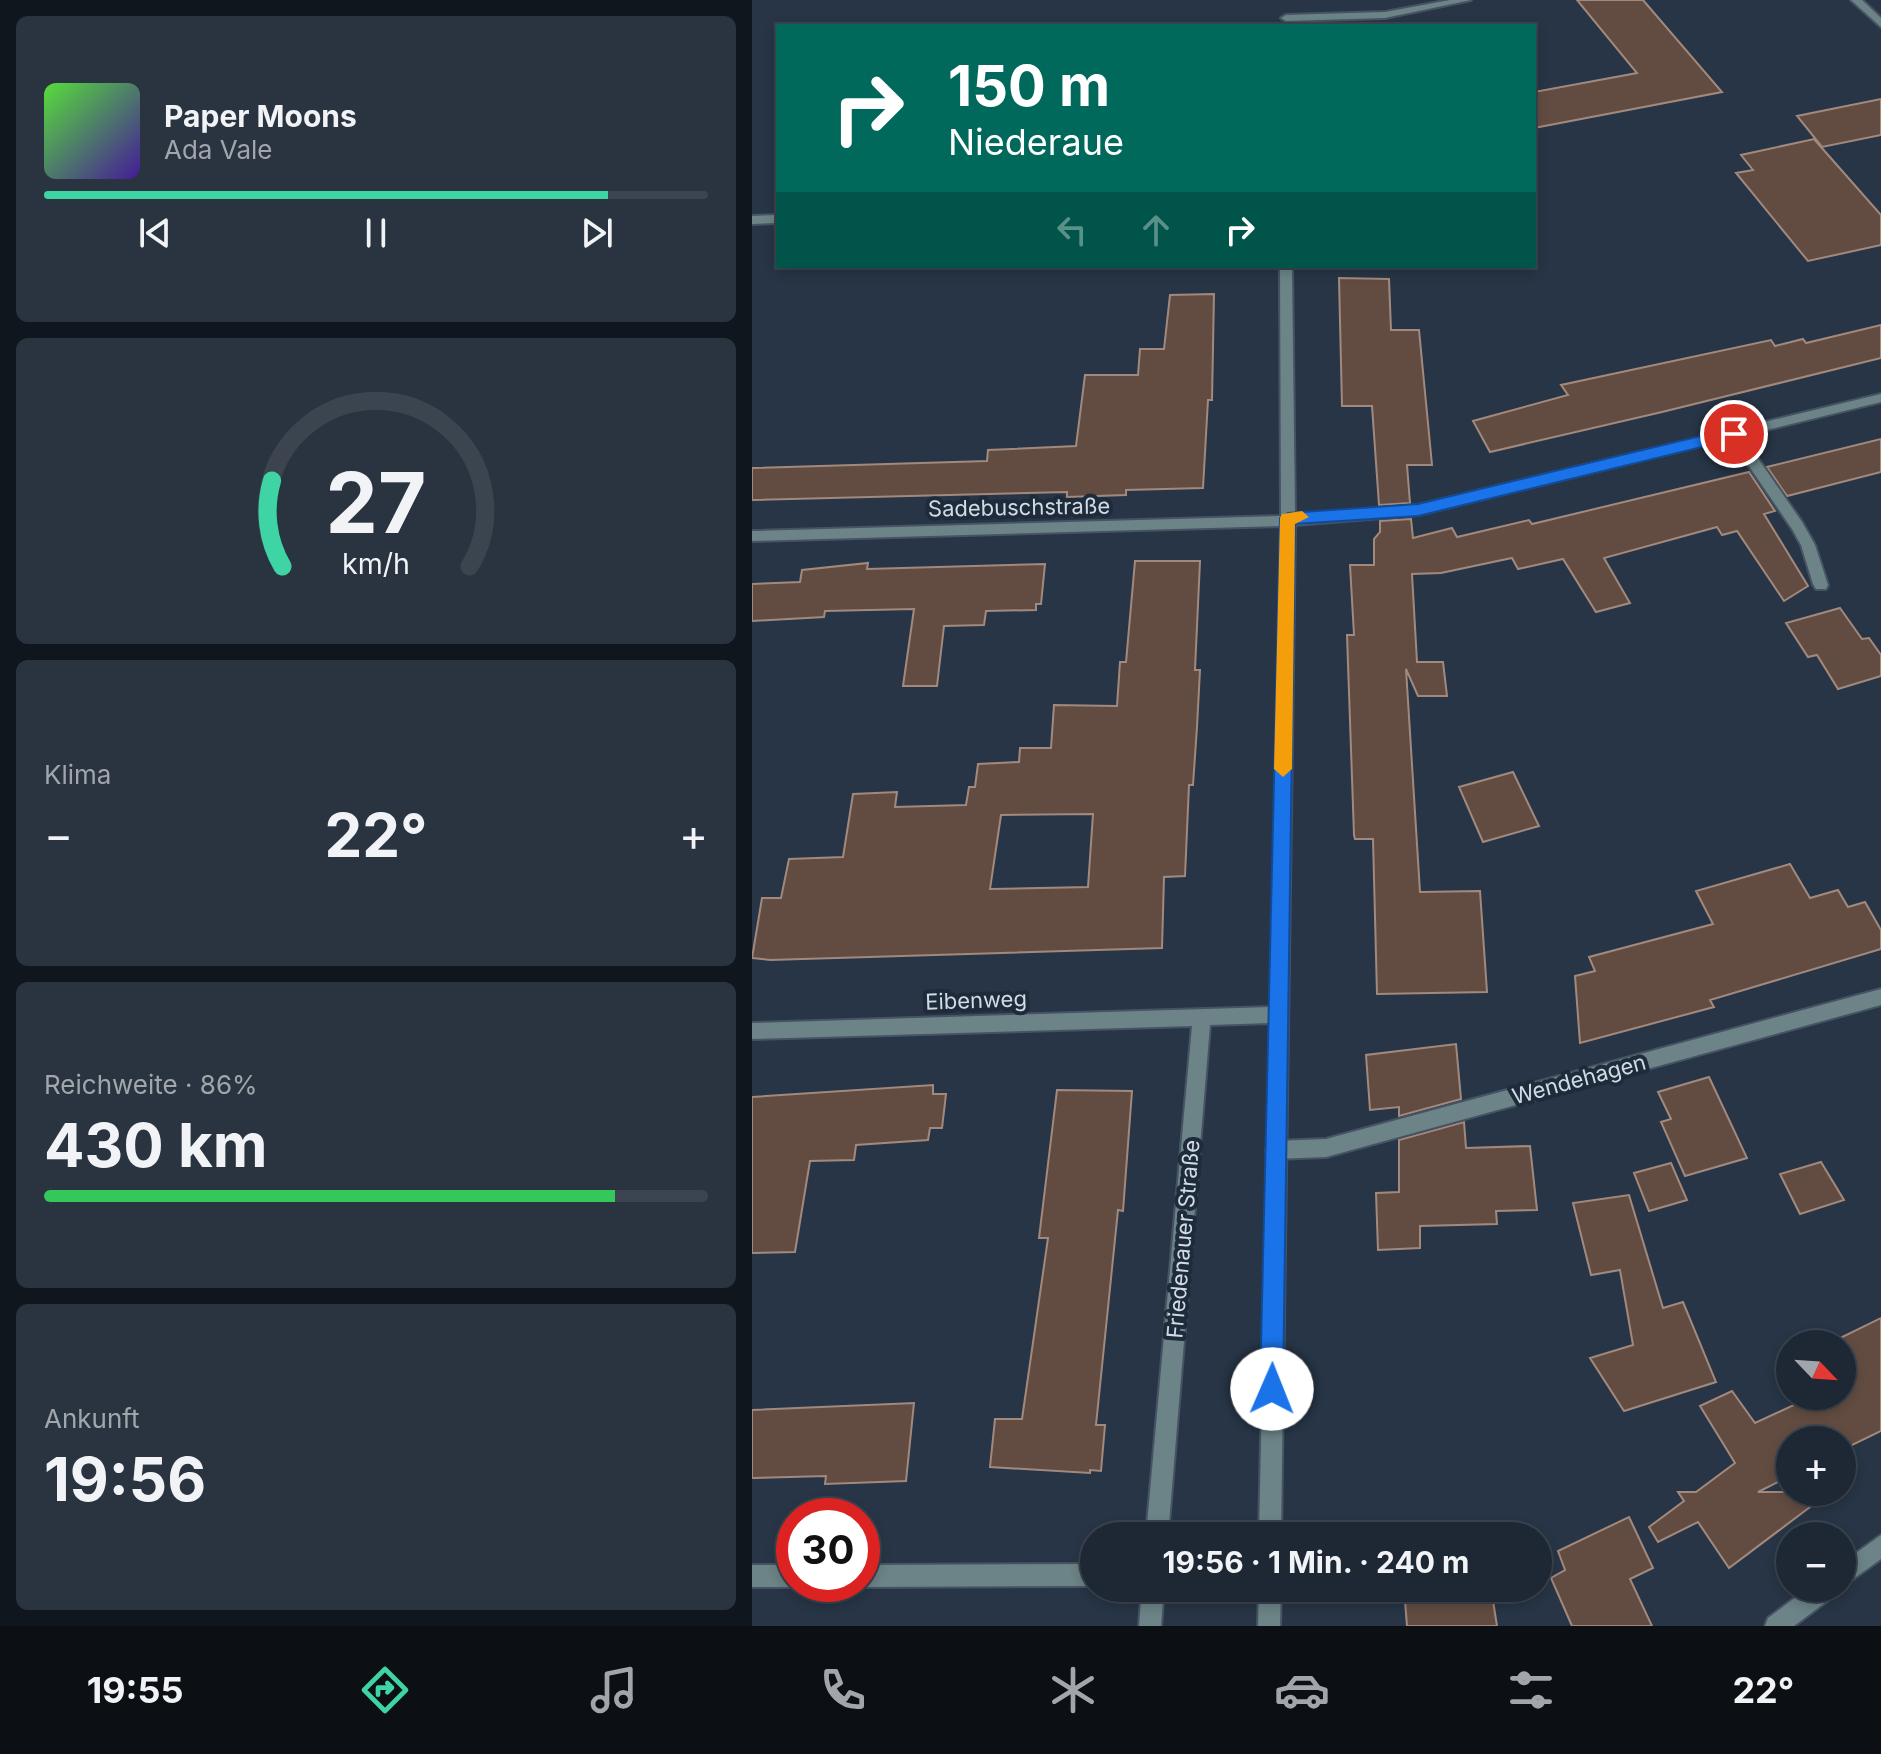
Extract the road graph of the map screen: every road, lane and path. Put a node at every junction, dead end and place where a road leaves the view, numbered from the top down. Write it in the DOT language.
graph roads {
  1 [pos="1466,0"];
  2 [pos="1856,0"];
  3 [pos="1286,18"];
  4 [pos="1881,24"];
  5 [pos="776,219"];
  6 [pos="752,220"];
  7 [pos="1286,268"];
  8 [pos="1881,398"];
  9 [pos="1734,434"];
  10 [pos="1288,518"];
  11 [pos="752,536"];
  12 [pos="1821,585"];
  13 [pos="1881,997"];
  14 [pos="1278,1015"];
  15 [pos="1202,1017"];
  16 [pos="752,1031"];
  17 [pos="1275,1150"];
  18 [pos="1158,1522"];
  19 [pos="1270,1522"];
  20 [pos="1881,1546"];
  21 [pos="1856,1565"];
  22 [pos="1080,1575"];
  23 [pos="752,1576"];
  24 [pos="776,1576"];
  25 [pos="880,1576"];
  26 [pos="1152,1602"];
  27 [pos="1270,1602"];
  28 [pos="1808,1602"];
  29 [pos="1150,1626"];
  30 [pos="1269,1626"];
  31 [pos="1776,1626"];
  1 -- 3 [label="street"];
  2 -- 4 [label="street"];
  5 -- 6 [label="street"];
  7 -- 10 [label="street"];
  8 -- 9 [label="street, Sadebuschstraße"];
  9 -- 10 [label="street, Sadebuschstraße"];
  9 -- 12 [label="street"];
  10 -- 11 [label="street, Sadebuschstraße"];
  10 -- 14 [label="street"];
  13 -- 17 [label="street, Wendehagen"];
  14 -- 15 [label="street"];
  14 -- 17 [label="street"];
  15 -- 16 [label="street, Eibenweg"];
  15 -- 18 [label="street, Friedenauer Straße"];
  17 -- 19 [label="street"];
  20 -- 21 [label="street"];
  22 -- 25 [label="street"];
  23 -- 24 [label="street"];
  26 -- 29 [label="street"];
  27 -- 30 [label="street"];
  28 -- 31 [label="street"];
}
